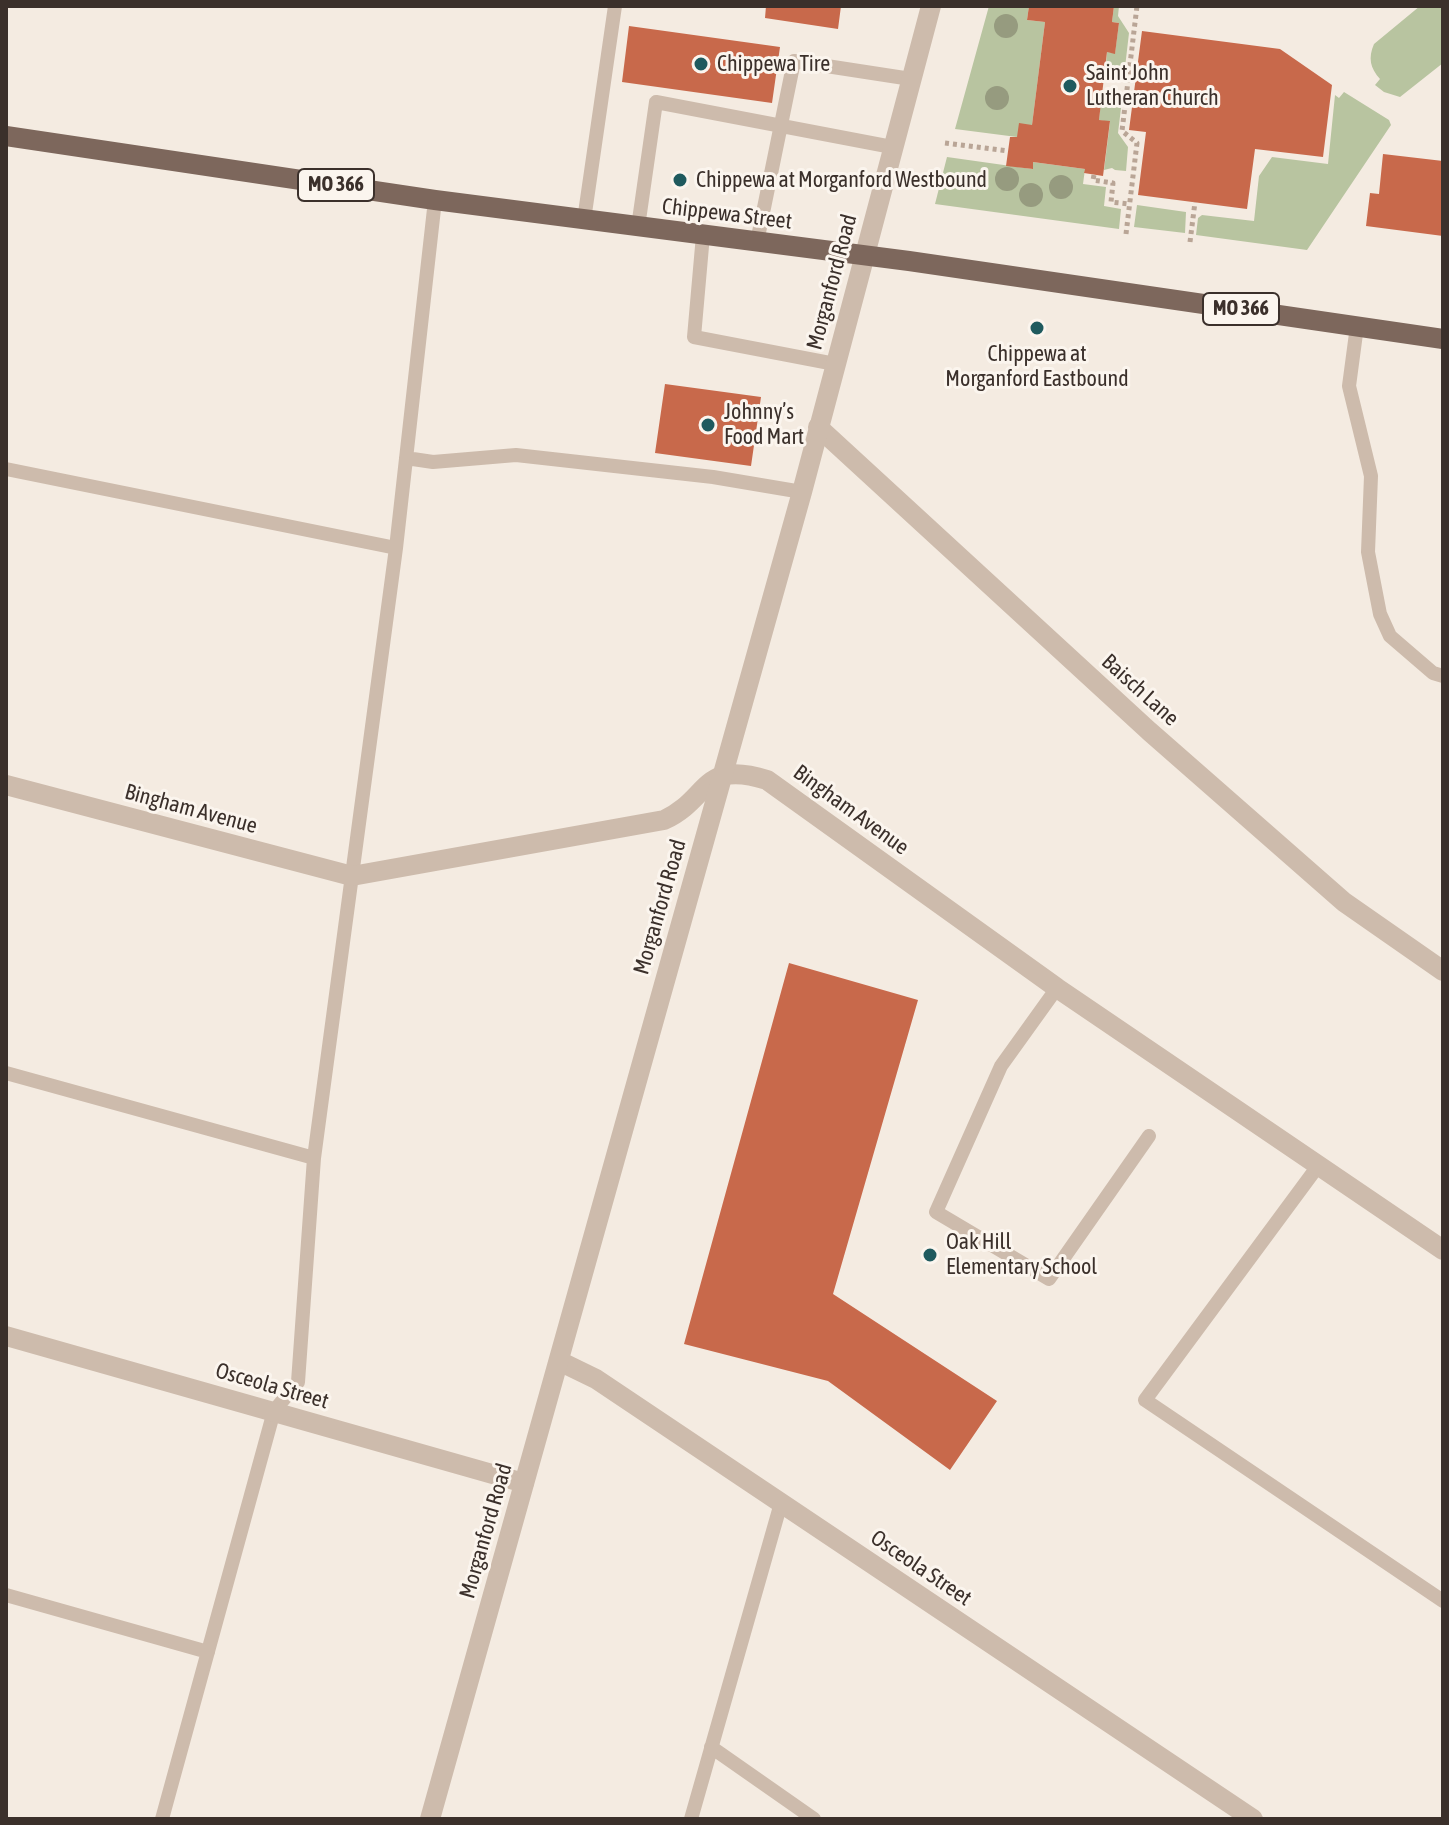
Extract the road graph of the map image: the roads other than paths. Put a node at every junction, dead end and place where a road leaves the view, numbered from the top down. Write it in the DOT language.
graph roads {
  1 [pos="615,6"];
  2 [pos="931,6"];
  3 [pos="911,79"];
  4 [pos="781,126"];
  5 [pos="6,136"];
  6 [pos="892,147"];
  7 [pos="435,200"];
  8 [pos="584,220"];
  9 [pos="638,227"];
  10 [pos="703,235"];
  11 [pos="757,242"];
  12 [pos="865,255"];
  13 [pos="1357,326"];
  14 [pos="1443,339"];
  15 [pos="835,364"];
  16 [pos="818,427"];
  17 [pos="406,458"];
  18 [pos="6,469"];
  19 [pos="802,492"];
  20 [pos="396,548"];
  21 [pos="1443,676"];
  22 [pos="721,775"];
  23 [pos="6,785"];
  24 [pos="352,876"];
  25 [pos="1443,971"];
  26 [pos="1057,988"];
  27 [pos="6,1073"];
  28 [pos="1149,1136"];
  29 [pos="314,1158"];
  30 [pos="1318,1166"];
  31 [pos="1443,1250"];
  32 [pos="6,1336"];
  33 [pos="559,1361"];
  34 [pos="274,1411"];
  35 [pos="524,1483"];
  36 [pos="781,1503"];
  37 [pos="6,1595"];
  38 [pos="1443,1601"];
  39 [pos="208,1652"];
  40 [pos="711,1747"];
  41 [pos="162,1819"];
  42 [pos="430,1819"];
  43 [pos="691,1819"];
  44 [pos="814,1819"];
  45 [pos="1253,1819"];
  1 -- 8 [label="lane"];
  2 -- 3 [label="street, Morganford Road"];
  3 -- 4 [label="lane"];
  3 -- 6 [label="street, Morganford Road"];
  4 -- 6 [label="lane"];
  4 -- 9 [label="lane"];
  4 -- 11 [label="lane"];
  5 -- 7 [label="main road, Chippewa Street / MO 366"];
  6 -- 12 [label="street, Morganford Road"];
  7 -- 8 [label="main road, Chippewa Street / MO 366"];
  7 -- 17 [label="lane"];
  8 -- 9 [label="main road, Chippewa Street / MO 366"];
  9 -- 10 [label="main road, Chippewa Street / MO 366"];
  10 -- 11 [label="main road, Chippewa Street / MO 366"];
  10 -- 15 [label="lane"];
  11 -- 12 [label="main road, Chippewa Street / MO 366"];
  12 -- 13 [label="main road, Chippewa Street / MO 366"];
  12 -- 15 [label="street, Morganford Road"];
  13 -- 14 [label="main road, Chippewa Street / MO 366"];
  13 -- 21 [label="lane"];
  15 -- 16 [label="street, Morganford Road"];
  16 -- 19 [label="street, Morganford Road"];
  16 -- 25 [label="street, Baisch Lane"];
  17 -- 19 [label="lane"];
  17 -- 20 [label="lane"];
  18 -- 20 [label="lane"];
  19 -- 22 [label="street, Morganford Road"];
  20 -- 24 [label="lane"];
  22 -- 24 [label="street, Bingham Avenue"];
  22 -- 26 [label="street, Bingham Avenue"];
  22 -- 33 [label="street, Morganford Road"];
  23 -- 24 [label="street, Bingham Avenue"];
  24 -- 29 [label="lane"];
  26 -- 28 [label="lane"];
  26 -- 30 [label="street, Bingham Avenue"];
  27 -- 29 [label="lane"];
  29 -- 34 [label="lane"];
  30 -- 31 [label="street, Bingham Avenue"];
  30 -- 38 [label="lane"];
  32 -- 34 [label="street, Osceola Street"];
  33 -- 35 [label="street, Morganford Road"];
  33 -- 36 [label="street, Osceola Street"];
  34 -- 35 [label="street, Osceola Street"];
  34 -- 39 [label="lane"];
  35 -- 42 [label="street, Morganford Road"];
  36 -- 40 [label="lane"];
  36 -- 45 [label="street, Osceola Street"];
  37 -- 39 [label="lane"];
  39 -- 41 [label="lane"];
  40 -- 43 [label="lane"];
  40 -- 44 [label="lane"];
}
